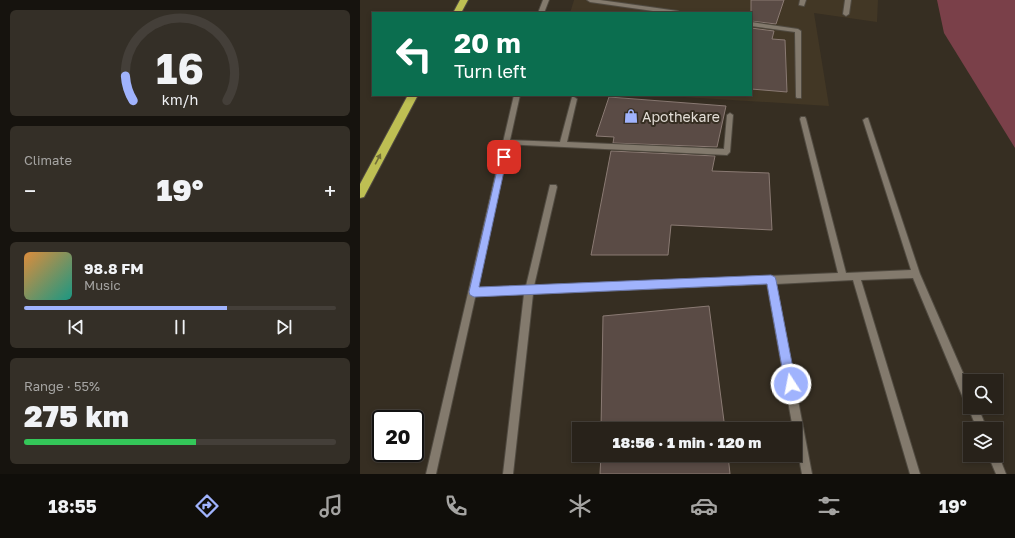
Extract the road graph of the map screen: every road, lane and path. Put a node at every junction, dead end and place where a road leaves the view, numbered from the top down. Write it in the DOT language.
graph roads {
  1 [pos="464,0"];
  2 [pos="546,0"];
  3 [pos="590,0"];
  4 [pos="848,0"];
  5 [pos="458,12"];
  6 [pos="541,12"];
  7 [pos="671,12"];
  8 [pos="846,14"];
  9 [pos="752,24"];
  10 [pos="412,96"];
  11 [pos="517,96"];
  12 [pos="799,97"];
  13 [pos="574,98"];
  14 [pos="730,116"];
  15 [pos="803,119"];
  16 [pos="866,120"];
  17 [pos="507,142"];
  18 [pos="563,145"];
  19 [pos="553,187"];
  20 [pos="360,194"];
  21 [pos="916,274"];
  22 [pos="856,276"];
  23 [pos="842,277"];
  24 [pos="771,280"];
  25 [pos="529,290"];
  26 [pos="474,292"];
  27 [pos="963,385"];
  28 [pos="996,462"];
  29 [pos="431,474"];
  30 [pos="508,474"];
  31 [pos="807,474"];
  32 [pos="915,474"];
  33 [pos="1001,474"];
  1 -- 5 [label="highway"];
  2 -- 6 [label="street"];
  3 -- 7 [label="street"];
  4 -- 8 [label="street"];
  9 -- 12 [label="street"];
  20 -- 10 [label="highway, one-way"];
  11 -- 17 [label="street"];
  13 -- 18 [label="street"];
  14 -- 18 [label="street"];
  15 -- 23 [label="street"];
  16 -- 21 [label="street"];
  17 -- 18 [label="street"];
  17 -- 26 [label="street"];
  19 -- 25 [label="street"];
  21 -- 22 [label="street"];
  21 -- 27 [label="street"];
  22 -- 23 [label="street"];
  22 -- 32 [label="street"];
  23 -- 24 [label="street"];
  24 -- 25 [label="street"];
  24 -- 31 [label="street"];
  25 -- 26 [label="street"];
  25 -- 30 [label="street"];
  26 -- 29 [label="street"];
  28 -- 33 [label="street"];
}
